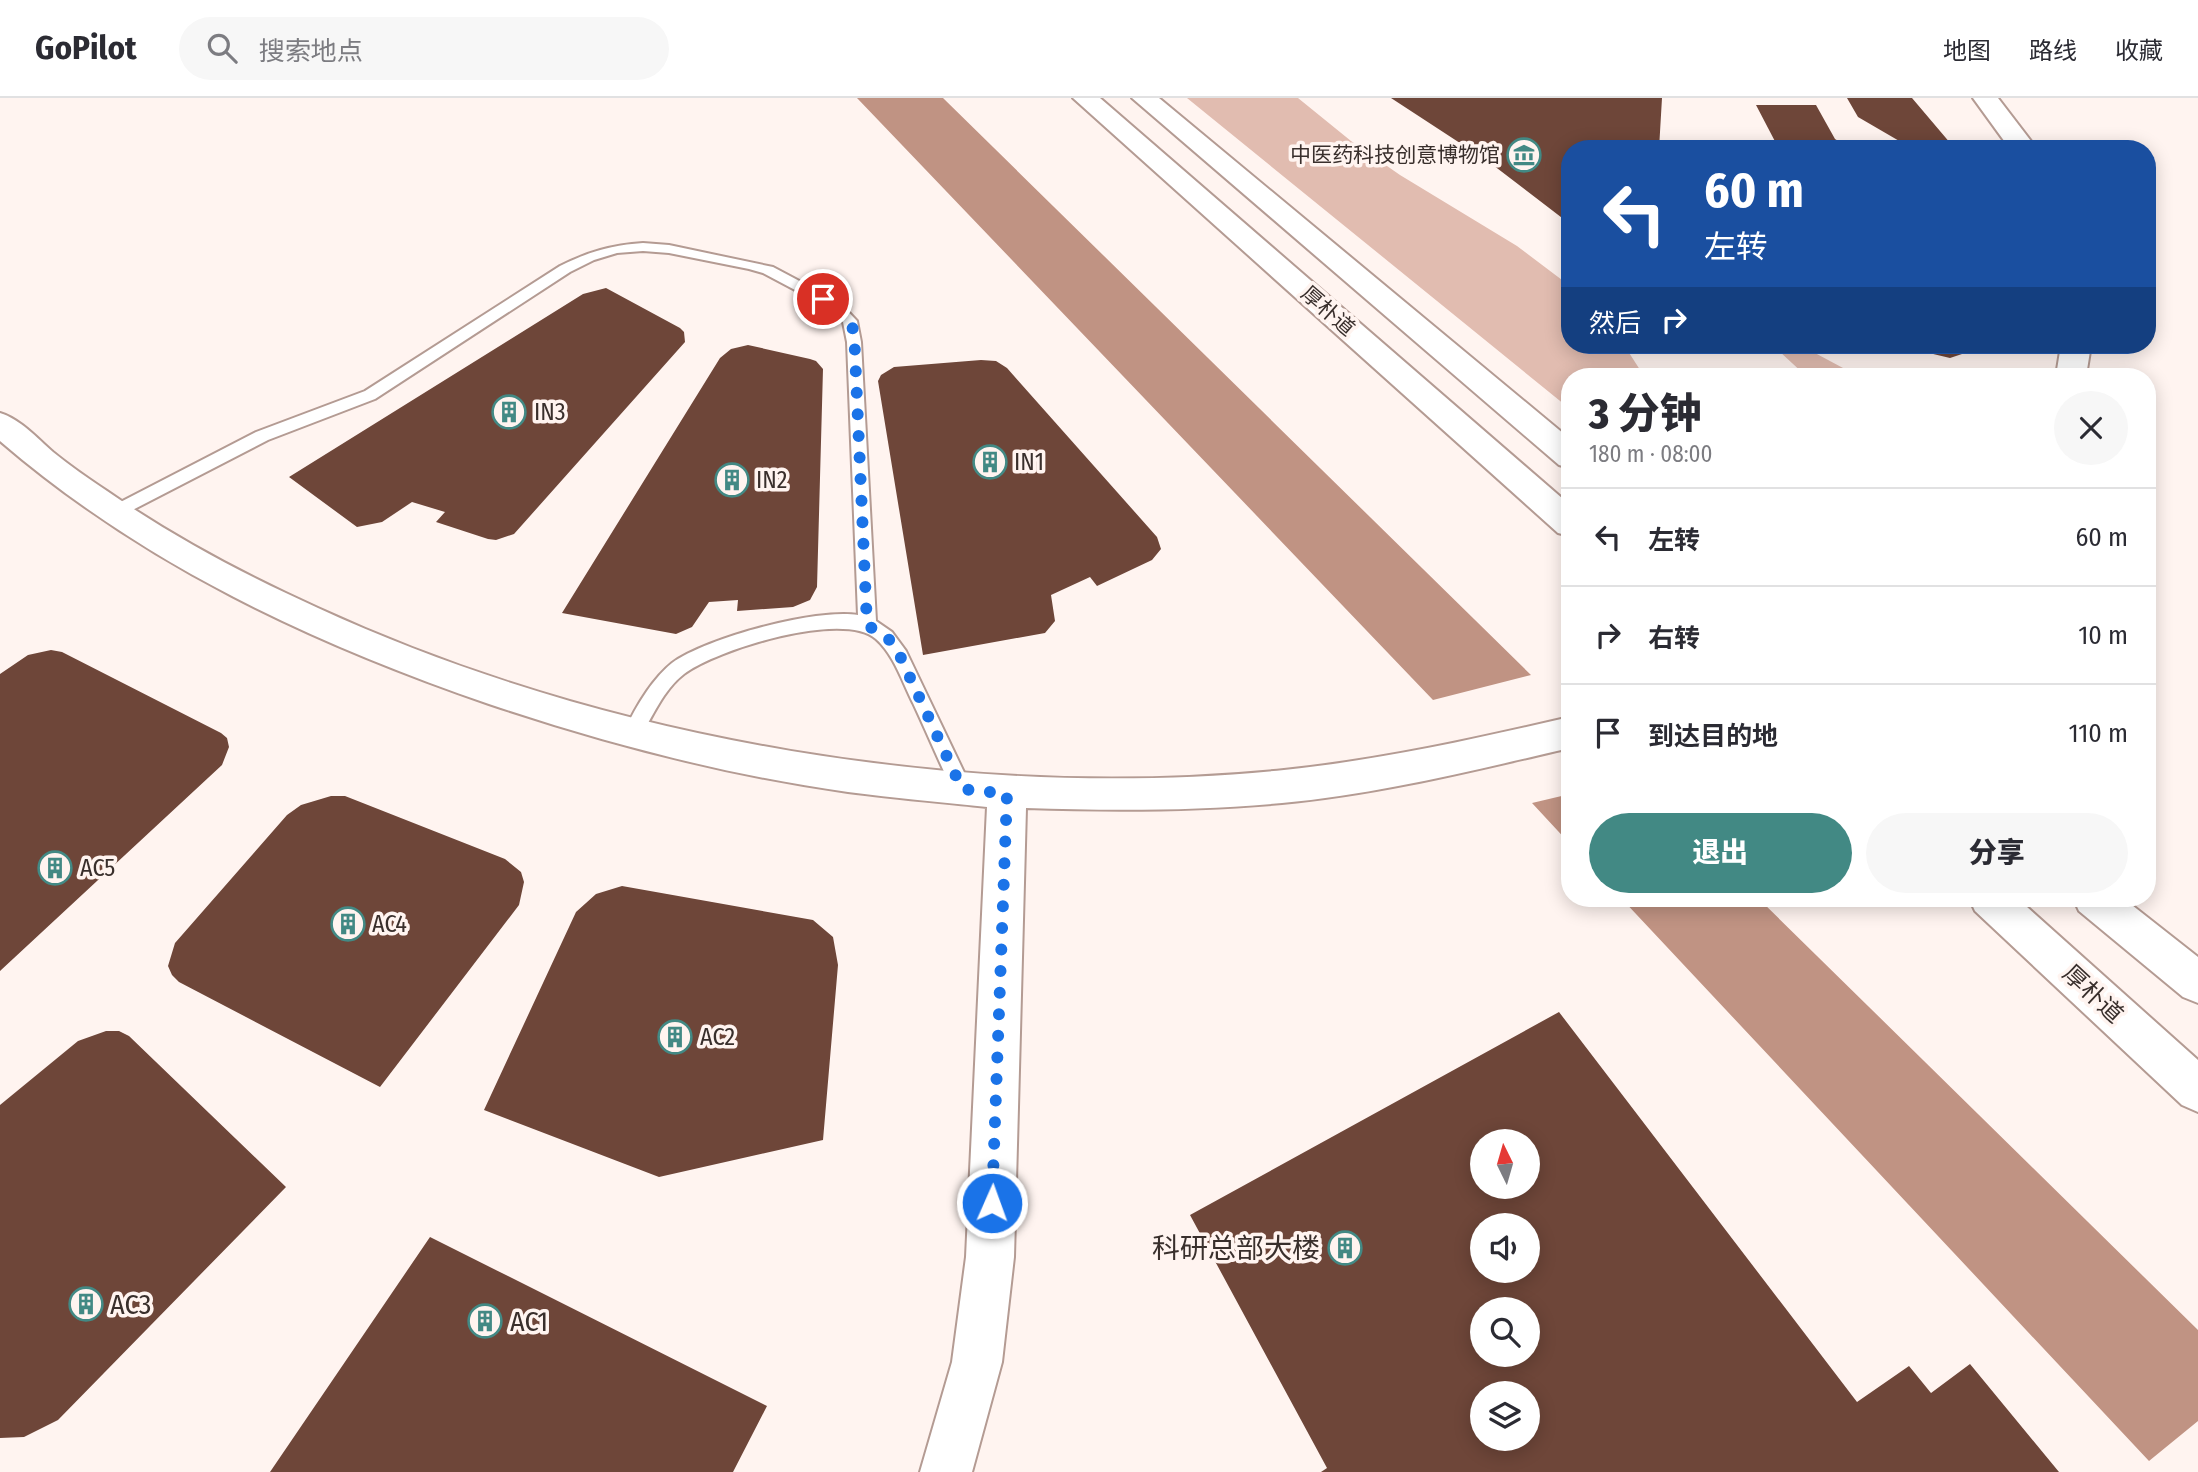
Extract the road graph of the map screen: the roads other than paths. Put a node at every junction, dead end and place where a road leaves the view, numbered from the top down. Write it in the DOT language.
graph roads {
  1 [pos="1085,98"];
  2 [pos="1144,98"];
  3 [pos="1985,98"];
  4 [pos="2017,140"];
  5 [pos="0,424"];
  6 [pos="1561,449"];
  7 [pos="113,513"];
  8 [pos="1561,516"];
  9 [pos="867,625"];
  10 [pos="632,734"];
  11 [pos="1561,734"];
  12 [pos="962,789"];
  13 [pos="1007,794"];
  14 [pos="1999,907"];
  15 [pos="2104,907"];
  16 [pos="2198,983"];
  17 [pos="2198,1090"];
  18 [pos="946,1472"];
  1 -- 8 [label="street, 厚朴道"];
  2 -- 6 [label="street, 厚朴道"];
  3 -- 4 [label="street"];
  5 -- 7 [label="street"];
  7 -- 9 [label="lane"];
  7 -- 10 [label="street"];
  9 -- 10 [label="lane"];
  9 -- 12 [label="lane"];
  10 -- 12 [label="street"];
  11 -- 13 [label="street"];
  12 -- 13 [label="street"];
  13 -- 18 [label="street"];
  14 -- 17 [label="street, 厚朴道"];
  15 -- 16 [label="street"];
}
